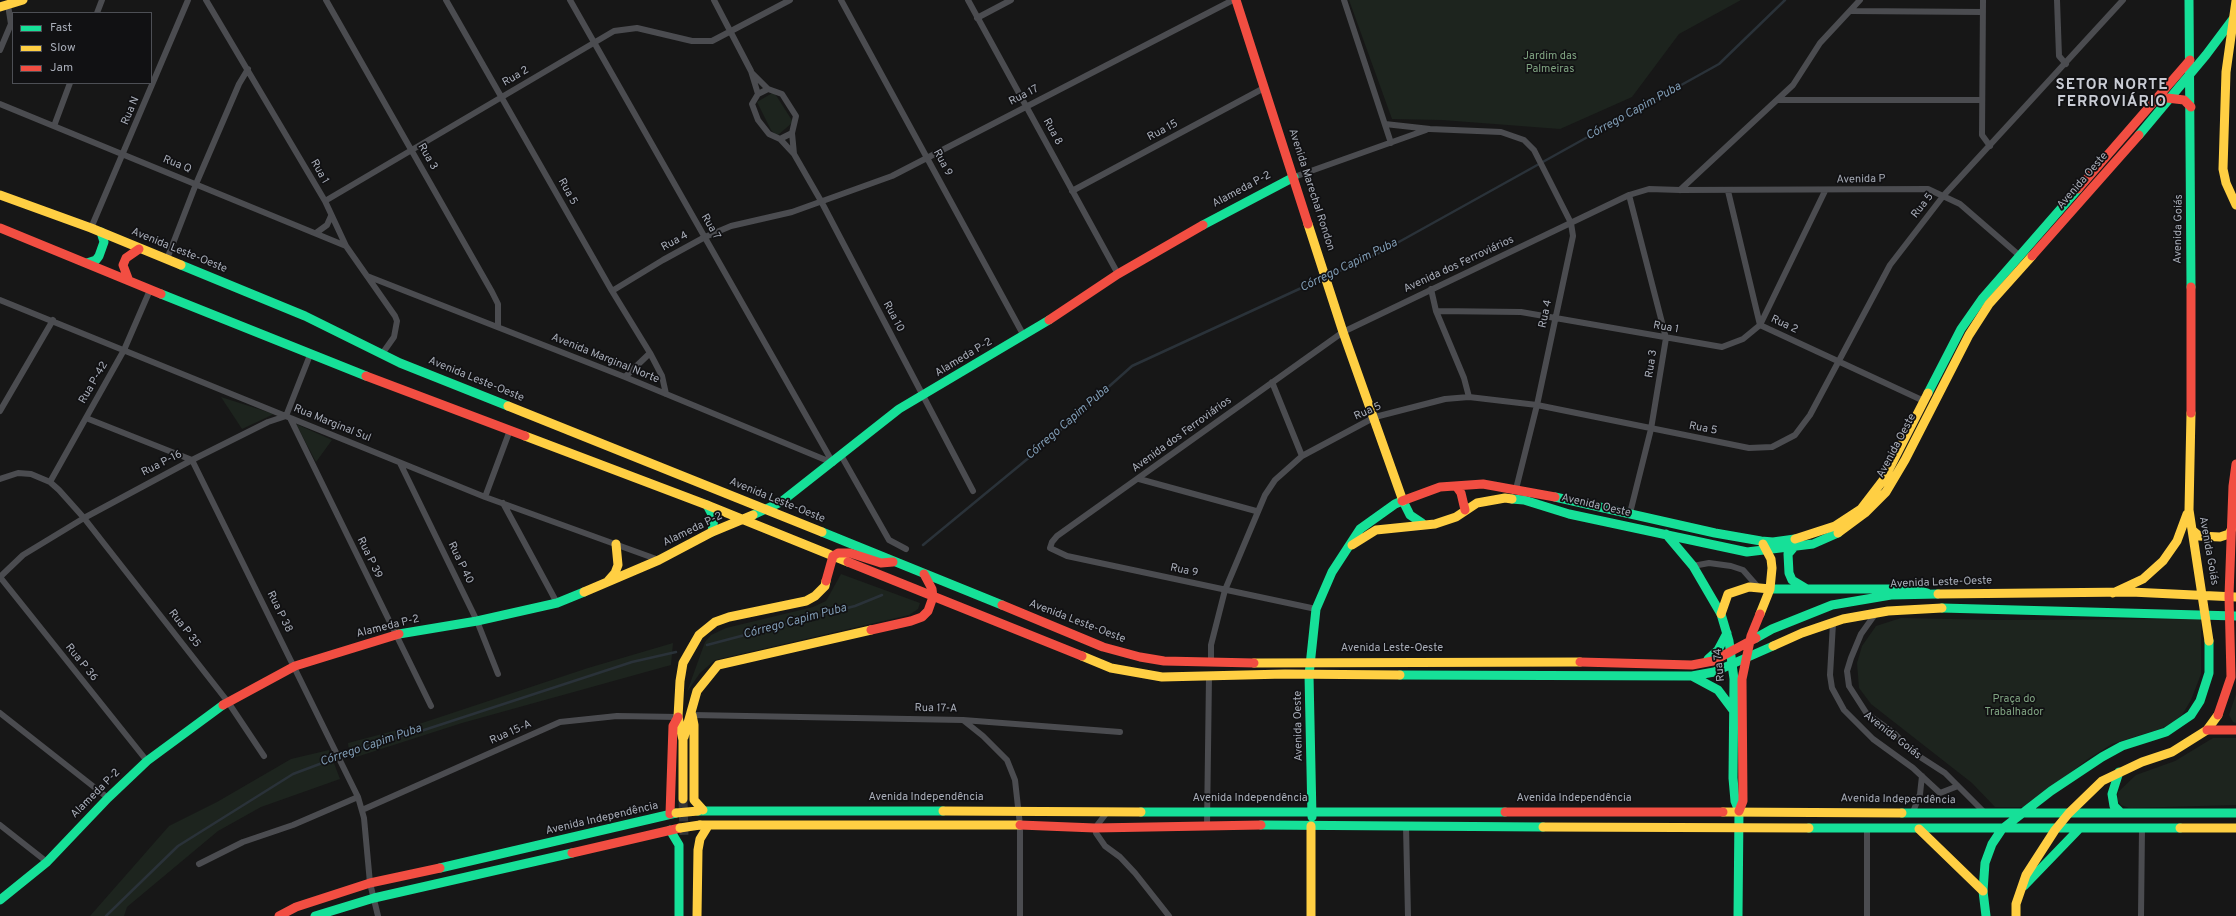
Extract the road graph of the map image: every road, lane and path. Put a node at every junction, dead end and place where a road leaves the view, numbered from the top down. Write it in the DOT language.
graph roads {
  1 [pos="23,0"];
  2 [pos="102,0"];
  3 [pos="188,0"];
  4 [pos="206,0"];
  5 [pos="326,0"];
  6 [pos="446,0"];
  7 [pos="570,0"];
  8 [pos="714,0"];
  9 [pos="790,0"];
  10 [pos="841,0"];
  11 [pos="968,0"];
  12 [pos="1011,0"];
  13 [pos="1235,0"];
  14 [pos="1344,0"];
  15 [pos="1860,0"];
  16 [pos="1983,0"];
  17 [pos="2057,0"];
  18 [pos="2123,0"];
  19 [pos="2189,0"];
  20 [pos="2236,1"];
  21 [pos="4,6"];
  22 [pos="1852,11"];
  23 [pos="97,12"];
  24 [pos="1983,12"];
  25 [pos="2235,17"];
  26 [pos="977,18"];
  27 [pos="730,30"];
  28 [pos="595,42"];
  29 [pos="0,50"];
  30 [pos="2190,60"];
  31 [pos="2066,64"];
  32 [pos="248,69"];
  33 [pos="751,72"];
  34 [pos="2189,74"];
  35 [pos="70,84"];
  36 [pos="1264,88"];
  37 [pos="768,89"];
  38 [pos="758,94"];
  39 [pos="502,97"];
  40 [pos="2167,98"];
  41 [pos="1778,100"];
  42 [pos="1982,100"];
  43 [pos="0,104"];
  44 [pos="1026,106"];
  45 [pos="2191,107"];
  46 [pos="1385,124"];
  47 [pos="54,126"];
  48 [pos="1430,129"];
  49 [pos="792,133"];
  50 [pos="780,139"];
  51 [pos="1391,143"];
  52 [pos="1990,146"];
  53 [pos="412,150"];
  54 [pos="124,154"];
  55 [pos="794,154"];
  56 [pos="928,158"];
  57 [pos="1294,176"];
  58 [pos="196,184"];
  59 [pos="1680,190"];
  60 [pos="1072,191"];
  61 [pos="1728,191"];
  62 [pos="1825,191"];
  63 [pos="0,195"];
  64 [pos="1629,195"];
  65 [pos="1944,195"];
  66 [pos="821,201"];
  67 [pos="325,202"];
  68 [pos="2236,205"];
  69 [pos="331,216"];
  70 [pos="1571,223"];
  71 [pos="91,228"];
  72 [pos="1,230"];
  73 [pos="101,232"];
  74 [pos="316,233"];
  75 [pos="705,237"];
  76 [pos="346,246"];
  77 [pos="139,249"];
  78 [pos="2020,256"];
  79 [pos="167,259"];
  80 [pos="86,263"];
  81 [pos="1118,274"];
  82 [pos="367,276"];
  83 [pos="129,281"];
  84 [pos="1432,289"];
  85 [pos="150,290"];
  86 [pos="612,291"];
  87 [pos="0,300"];
  88 [pos="1436,310"];
  89 [pos="1556,318"];
  90 [pos="53,320"];
  91 [pos="1760,325"];
  92 [pos="498,327"];
  93 [pos="1344,332"];
  94 [pos="1024,336"];
  95 [pos="1666,338"];
  96 [pos="124,350"];
  97 [pos="650,353"];
  98 [pos="382,354"];
  99 [pos="310,355"];
  100 [pos="1838,362"];
  101 [pos="625,377"];
  102 [pos="1272,382"];
  103 [pos="666,394"];
  104 [pos="923,396"];
  105 [pos="1468,396"];
  106 [pos="1924,401"];
  107 [pos="1537,405"];
  108 [pos="0,411"];
  109 [pos="288,417"];
  110 [pos="1375,417"];
  111 [pos="86,418"];
  112 [pos="1651,429"];
  113 [pos="510,430"];
  114 [pos="1302,456"];
  115 [pos="842,457"];
  116 [pos="192,460"];
  117 [pos="400,463"];
  118 [pos="834,463"];
  119 [pos="2236,464"];
  120 [pos="0,479"];
  121 [pos="1139,479"];
  122 [pos="50,482"];
  123 [pos="1456,486"];
  124 [pos="1516,489"];
  125 [pos="973,491"];
  126 [pos="485,497"];
  127 [pos="1403,501"];
  128 [pos="503,503"];
  129 [pos="707,505"];
  130 [pos="767,509"];
  131 [pos="1465,510"];
  132 [pos="2189,510"];
  133 [pos="1256,511"];
  134 [pos="1630,513"];
  135 [pos="84,518"];
  136 [pos="743,520"];
  137 [pos="1422,523"];
  138 [pos="2233,526"];
  139 [pos="2192,530"];
  140 [pos="712,532"];
  141 [pos="1666,534"];
  142 [pos="1761,541"];
  143 [pos="616,544"];
  144 [pos="1350,546"];
  145 [pos="1794,547"];
  146 [pos="1050,548"];
  147 [pos="906,549"];
  148 [pos="1767,550"];
  149 [pos="833,556"];
  150 [pos="659,560"];
  151 [pos="894,562"];
  152 [pos="1693,566"];
  153 [pos="2231,566"];
  154 [pos="924,574"];
  155 [pos="2236,574"];
  156 [pos="0,577"];
  157 [pos="607,583"];
  158 [pos="1758,587"];
  159 [pos="1770,589"];
  160 [pos="1225,590"];
  161 [pos="1808,590"];
  162 [pos="1927,593"];
  163 [pos="2113,593"];
  164 [pos="2203,596"];
  165 [pos="932,597"];
  166 [pos="2233,597"];
  167 [pos="557,603"];
  168 [pos="1316,609"];
  169 [pos="1876,613"];
  170 [pos="1721,614"];
  171 [pos="2206,614"];
  172 [pos="2233,615"];
  173 [pos="477,621"];
  174 [pos="1833,623"];
  175 [pos="1727,631"];
  176 [pos="396,635"];
  177 [pos="1750,640"];
  178 [pos="1731,650"];
  179 [pos="1745,657"];
  180 [pos="1310,662"];
  181 [pos="1211,663"];
  182 [pos="1732,664"];
  183 [pos="1692,665"];
  184 [pos="295,666"];
  185 [pos="498,674"];
  186 [pos="1309,675"];
  187 [pos="1209,676"];
  188 [pos="1692,676"];
  189 [pos="228,702"];
  190 [pos="431,706"];
  191 [pos="1734,711"];
  192 [pos="0,713"];
  193 [pos="692,714"];
  194 [pos="678,717"];
  195 [pos="963,720"];
  196 [pos="2207,730"];
  197 [pos="2236,730"];
  198 [pos="1120,732"];
  199 [pos="683,740"];
  200 [pos="264,756"];
  201 [pos="147,761"];
  202 [pos="2119,772"];
  203 [pos="1922,776"];
  204 [pos="1958,786"];
  205 [pos="358,797"];
  206 [pos="108,798"];
  207 [pos="683,799"];
  208 [pos="362,810"];
  209 [pos="700,810"];
  210 [pos="868,810"];
  211 [pos="1019,810"];
  212 [pos="1108,811"];
  213 [pos="1206,811"];
  214 [pos="1312,811"];
  215 [pos="1739,811"];
  216 [pos="1914,812"];
  217 [pos="673,813"];
  218 [pos="1985,813"];
  219 [pos="2069,813"];
  220 [pos="2121,813"];
  221 [pos="2236,813"];
  222 [pos="2020,814"];
  223 [pos="0,825"];
  224 [pos="704,825"];
  225 [pos="1020,825"];
  226 [pos="1207,825"];
  227 [pos="868,826"];
  228 [pos="1311,826"];
  229 [pos="1406,826"];
  230 [pos="1095,828"];
  231 [pos="1739,828"];
  232 [pos="1867,828"];
  233 [pos="2142,828"];
  234 [pos="2236,828"];
  235 [pos="1918,829"];
  236 [pos="2002,829"];
  237 [pos="2079,829"];
  238 [pos="670,830"];
  239 [pos="2055,830"];
  240 [pos="684,837"];
  241 [pos="492,857"];
  242 [pos="47,862"];
  243 [pos="199,864"];
  244 [pos="495,870"];
  245 [pos="370,882"];
  246 [pos="2020,890"];
  247 [pos="1983,891"];
  248 [pos="374,898"];
  249 [pos="0,900"];
  250 [pos="279,916"];
  251 [pos="315,916"];
  252 [pos="378,916"];
  253 [pos="679,916"];
  254 [pos="684,916"];
  255 [pos="697,916"];
  256 [pos="1020,916"];
  257 [pos="1169,916"];
  258 [pos="1311,916"];
  259 [pos="1408,916"];
  260 [pos="1738,916"];
  261 [pos="1868,916"];
  262 [pos="1986,916"];
  263 [pos="2016,916"];
  264 [pos="2141,916"];
  1 -- 21 [label="main road"];
  2 -- 23 [label="street"];
  3 -- 54 [label="street, Rua N"];
  4 -- 32 [label="street, Rua 1"];
  5 -- 53 [label="street, Rua 3"];
  6 -- 39 [label="street, Rua 5"];
  7 -- 28 [label="street, Rua 7"];
  8 -- 27 [label="street"];
  9 -- 27 [label="street, Rua 2"];
  10 -- 56 [label="street, Rua 9"];
  11 -- 26 [label="street, Rua 8"];
  12 -- 26 [label="street"];
  13 -- 36 [label="main road, Avenida Marechal Rondon"];
  13 -- 44 [label="street, Rua 17"];
  14 -- 46 [label="street"];
  15 -- 22 [label="street"];
  16 -- 24 [label="street"];
  17 -- 31 [label="street"];
  18 -- 31 [label="street, Rua 5"];
  19 -- 30 [label="main road, Avenida Goiás"];
  20 -- 25 [label="main road"];
  21 -- 29 [label="street"];
  22 -- 24 [label="street"];
  22 -- 41 [label="street"];
  24 -- 42 [label="street"];
  25 -- 34 [label="main road, Avenida Oeste"];
  25 -- 68 [label="main road"];
  26 -- 44 [label="street, Rua 8"];
  27 -- 28 [label="street, Rua 2"];
  27 -- 33 [label="street"];
  28 -- 39 [label="street, Rua 2"];
  28 -- 75 [label="street, Rua 7"];
  30 -- 34 [label="main road, Avenida Goiás"];
  30 -- 78 [label="main road, Avenida Oeste"];
  31 -- 52 [label="street, Rua 5"];
  32 -- 58 [label="street"];
  32 -- 67 [label="street, Rua 1"];
  33 -- 37 [label="street"];
  33 -- 38 [label="street"];
  34 -- 40 [label="main road, Avenida Oeste"];
  34 -- 45 [label="main road, Avenida Goiás"];
  35 -- 47 [label="street"];
  36 -- 57 [label="main road, Avenida Marechal Rondon"];
  36 -- 60 [label="street, Rua 15"];
  37 -- 38 [label="street"];
  37 -- 49 [label="street"];
  38 -- 50 [label="street"];
  39 -- 53 [label="street, Rua 2"];
  39 -- 86 [label="street, Rua 5"];
  40 -- 45 [label="main road"];
  40 -- 145 [label="main road, Avenida Oeste"];
  41 -- 42 [label="street"];
  41 -- 59 [label="street"];
  42 -- 52 [label="street"];
  43 -- 47 [label="street, Rua Q"];
  44 -- 56 [label="street, Rua 17"];
  44 -- 60 [label="street, Rua 8"];
  45 -- 132 [label="main road, Avenida Goiás"];
  46 -- 48 [label="street"];
  46 -- 51 [label="street"];
  47 -- 54 [label="street, Rua Q"];
  48 -- 51 [label="street, Alameda P-2"];
  48 -- 70 [label="street, Rua 4"];
  49 -- 50 [label="street"];
  49 -- 55 [label="street, Rua 10"];
  50 -- 55 [label="street, Rua 10"];
  51 -- 57 [label="street, Alameda P-2"];
  52 -- 65 [label="street, Rua 5"];
  53 -- 67 [label="street, Rua 2"];
  53 -- 92 [label="street, Rua 3"];
  54 -- 58 [label="street, Rua Q"];
  54 -- 71 [label="street, Rua N"];
  55 -- 66 [label="street, Rua 10"];
  56 -- 66 [label="street, Rua 17"];
  56 -- 94 [label="street, Rua 9"];
  57 -- 81 [label="main road, Alameda P-2"];
  57 -- 93 [label="main road, Avenida Marechal Rondon"];
  58 -- 74 [label="street, Rua Q"];
  58 -- 79 [label="street"];
  59 -- 61 [label="street, Avenida P"];
  59 -- 64 [label="street, Avenida dos Ferroviários"];
  60 -- 81 [label="street, Rua 8"];
  61 -- 62 [label="street, Avenida P"];
  61 -- 91 [label="street, Rua 2"];
  62 -- 65 [label="street, Avenida P"];
  62 -- 91 [label="street, Rua 1"];
  63 -- 71 [label="main road, Avenida Leste-Oeste"];
  64 -- 70 [label="street, Avenida dos Ferroviários"];
  64 -- 95 [label="street, Rua 3"];
  65 -- 78 [label="street, Avenida P"];
  65 -- 100 [label="street, Rua 5"];
  66 -- 75 [label="street, Rua 4"];
  66 -- 104 [label="street, Rua 10"];
  67 -- 69 [label="street, Rua 1"];
  69 -- 74 [label="street"];
  69 -- 76 [label="street, Rua 1"];
  70 -- 84 [label="street, Avenida dos Ferroviários"];
  70 -- 89 [label="street, Rua 4"];
  71 -- 73 [label="main road, Avenida Leste-Oeste"];
  72 -- 80 [label="main road"];
  73 -- 77 [label="main road, Avenida Leste-Oeste"];
  73 -- 80 [label="main road"];
  74 -- 76 [label="street, Rua Q"];
  75 -- 86 [label="street, Rua 4"];
  75 -- 118 [label="street, Rua 7"];
  76 -- 82 [label="street, Rua 1"];
  77 -- 79 [label="main road, Avenida Leste-Oeste"];
  77 -- 83 [label="main road"];
  78 -- 106 [label="main road, Avenida Oeste"];
  79 -- 98 [label="main road, Avenida Leste-Oeste"];
  80 -- 83 [label="main road"];
  81 -- 94 [label="main road, Alameda P-2"];
  82 -- 92 [label="street, Avenida Marginal Norte"];
  82 -- 98 [label="street, Rua 1"];
  83 -- 85 [label="main road"];
  84 -- 88 [label="street"];
  84 -- 93 [label="street, Avenida dos Ferroviários"];
  85 -- 96 [label="street, Rua P-42"];
  85 -- 99 [label="main road"];
  86 -- 97 [label="street, Rua 5"];
  87 -- 90 [label="street, Rua Marginal Sul"];
  88 -- 89 [label="street, Rua 1"];
  88 -- 105 [label="street"];
  89 -- 95 [label="street, Rua 1"];
  89 -- 107 [label="street, Rua 4"];
  90 -- 96 [label="street, Rua Marginal Sul"];
  90 -- 108 [label="street"];
  91 -- 95 [label="street, Rua 1"];
  91 -- 100 [label="street, Rua 2"];
  92 -- 101 [label="street, Avenida Marginal Norte"];
  93 -- 102 [label="street, Avenida dos Ferroviários"];
  93 -- 110 [label="main road, Avenida Marechal Rondon"];
  94 -- 104 [label="main road, Alameda P-2"];
  95 -- 112 [label="street, Rua 3"];
  96 -- 109 [label="street, Rua Marginal Sul"];
  96 -- 111 [label="street, Rua P-42"];
  97 -- 101 [label="street"];
  97 -- 103 [label="street, Rua 5"];
  98 -- 130 [label="main road, Avenida Leste-Oeste"];
  99 -- 109 [label="street"];
  99 -- 113 [label="main road"];
  100 -- 106 [label="street, Rua 2"];
  100 -- 112 [label="street, Rua 5"];
  101 -- 103 [label="street, Avenida Marginal Norte"];
  102 -- 114 [label="street"];
  102 -- 121 [label="street, Avenida dos Ferroviários"];
  103 -- 118 [label="street, Avenida Marginal Norte"];
  104 -- 115 [label="main road, Alameda P-2"];
  104 -- 125 [label="street, Rua 10"];
  105 -- 107 [label="street, Rua 5"];
  105 -- 110 [label="street, Rua 5"];
  106 -- 142 [label="main road, Avenida Oeste"];
  107 -- 112 [label="street, Rua 5"];
  107 -- 124 [label="street, Rua 4"];
  109 -- 116 [label="street, Rua P-16"];
  109 -- 117 [label="street, Rua Marginal Sul"];
  109 -- 176 [label="street, Rua P 39"];
  110 -- 114 [label="street, Rua 5"];
  110 -- 127 [label="main road, Avenida Marechal Rondon"];
  111 -- 116 [label="street"];
  111 -- 122 [label="street, Rua P-42"];
  112 -- 134 [label="street, Rua 3"];
  113 -- 126 [label="street"];
  113 -- 129 [label="main road"];
  114 -- 133 [label="street, Rua 5"];
  115 -- 118 [label="main road, Alameda P-2"];
  115 -- 147 [label="street"];
  116 -- 135 [label="street, Rua P-16"];
  116 -- 184 [label="street, Rua P 38"];
  117 -- 126 [label="street, Rua Marginal Sul"];
  117 -- 173 [label="street, Rua P 40"];
  118 -- 130 [label="main road, Alameda P-2"];
  119 -- 138 [label="main road, Avenida Goiás"];
  120 -- 122 [label="street"];
  121 -- 133 [label="street"];
  121 -- 146 [label="street, Avenida dos Ferroviários"];
  122 -- 135 [label="street, Rua P 35"];
  123 -- 124 [label="main road, Avenida Oeste"];
  123 -- 127 [label="main road, Avenida Oeste"];
  123 -- 131 [label="main road"];
  124 -- 134 [label="main road, Avenida Oeste"];
  126 -- 128 [label="street, Rua Marginal Sul"];
  127 -- 137 [label="main road, Avenida Marechal Rondon"];
  127 -- 144 [label="main road, Avenida Oeste"];
  128 -- 143 [label="street, Rua Marginal Sul"];
  128 -- 167 [label="street"];
  129 -- 136 [label="main road"];
  129 -- 140 [label="main road"];
  130 -- 136 [label="main road, Alameda P-2"];
  130 -- 151 [label="main road, Avenida Leste-Oeste"];
  131 -- 137 [label="main road, Avenida Oeste"];
  131 -- 141 [label="main road, Avenida Oeste"];
  132 -- 139 [label="main road, Avenida Goiás"];
  132 -- 163 [label="main road"];
  133 -- 160 [label="street, Rua 5"];
  134 -- 142 [label="main road, Avenida Oeste"];
  135 -- 156 [label="street, Rua P-16"];
  135 -- 189 [label="street, Rua P 35"];
  136 -- 140 [label="main road, Alameda P-2"];
  136 -- 149 [label="main road"];
  137 -- 144 [label="main road, Avenida Oeste"];
  138 -- 139 [label="main road"];
  138 -- 153 [label="main road, Avenida Goiás"];
  139 -- 164 [label="main road, Avenida Goiás"];
  140 -- 150 [label="main road, Alameda P-2"];
  141 -- 148 [label="main road, Avenida Oeste"];
  141 -- 152 [label="main road, Rua 74"];
  142 -- 148 [label="main road, Rua 74"];
  143 -- 150 [label="street, Rua Marginal Sul"];
  143 -- 157 [label="main road"];
  144 -- 168 [label="main road, Avenida Oeste"];
  145 -- 148 [label="main road, Avenida Oeste"];
  145 -- 161 [label="main road"];
  146 -- 160 [label="street, Rua 9"];
  148 -- 159 [label="main road, Rua 74"];
  149 -- 151 [label="main road"];
  149 -- 165 [label="main road"];
  149 -- 194 [label="main road"];
  150 -- 157 [label="main road, Alameda P-2"];
  151 -- 154 [label="main road, Avenida Leste-Oeste"];
  152 -- 158 [label="street"];
  152 -- 170 [label="main road, Rua 74"];
  153 -- 155 [label="main road"];
  153 -- 166 [label="main road, Avenida Goiás"];
  154 -- 165 [label="main road"];
  154 -- 181 [label="main road, Avenida Leste-Oeste"];
  156 -- 201 [label="street, Rua P 36"];
  157 -- 167 [label="main road, Alameda P-2"];
  158 -- 159 [label="main road"];
  158 -- 170 [label="main road"];
  159 -- 161 [label="main road"];
  159 -- 177 [label="main road, Rua 74"];
  160 -- 168 [label="street, Rua 9"];
  160 -- 181 [label="street, Rua 5"];
  161 -- 162 [label="main road"];
  162 -- 163 [label="main road, Avenida Leste-Oeste"];
  162 -- 177 [label="main road, Avenida Leste-Oeste"];
  163 -- 164 [label="main road, Avenida Leste-Oeste"];
  164 -- 166 [label="main road, Avenida Leste-Oeste"];
  164 -- 171 [label="main road, Avenida Goiás"];
  165 -- 187 [label="main road"];
  165 -- 193 [label="main road"];
  166 -- 172 [label="main road, Avenida Goiás"];
  167 -- 173 [label="main road, Alameda P-2"];
  168 -- 180 [label="main road, Avenida Oeste"];
  169 -- 171 [label="main road"];
  169 -- 174 [label="main road"];
  169 -- 204 [label="street"];
  170 -- 175 [label="main road, Rua 74"];
  171 -- 172 [label="main road"];
  171 -- 222 [label="main road, Avenida Goiás"];
  172 -- 196 [label="main road, Avenida Goiás"];
  173 -- 176 [label="main road, Alameda P-2"];
  173 -- 185 [label="street, Rua P 40"];
  174 -- 179 [label="main road"];
  174 -- 203 [label="street, Avenida Goiás"];
  175 -- 178 [label="main road, Rua 74"];
  175 -- 183 [label="main road"];
  176 -- 184 [label="main road, Alameda P-2"];
  176 -- 190 [label="street, Rua P 39"];
  177 -- 178 [label="main road, Avenida Leste-Oeste"];
  177 -- 179 [label="main road, Rua 74"];
  178 -- 182 [label="main road, Rua 74"];
  178 -- 183 [label="main road, Avenida Leste-Oeste"];
  179 -- 182 [label="main road"];
  179 -- 215 [label="main road, Rua 74"];
  180 -- 181 [label="main road, Avenida Leste-Oeste"];
  180 -- 183 [label="main road, Avenida Leste-Oeste"];
  180 -- 186 [label="main road, Avenida Oeste"];
  182 -- 188 [label="main road"];
  182 -- 191 [label="main road, Rua 74"];
  184 -- 189 [label="main road, Alameda P-2"];
  184 -- 205 [label="street, Rua P 38"];
  186 -- 187 [label="main road"];
  186 -- 188 [label="main road"];
  186 -- 214 [label="main road, Avenida Oeste"];
  187 -- 213 [label="street"];
  188 -- 191 [label="main road"];
  189 -- 200 [label="street, Rua P 35"];
  189 -- 201 [label="main road, Alameda P-2"];
  191 -- 215 [label="main road, Rua 74"];
  192 -- 206 [label="street"];
  193 -- 195 [label="street, Rua 17-A"];
  193 -- 199 [label="main road"];
  193 -- 209 [label="main road"];
  194 -- 199 [label="main road"];
  194 -- 208 [label="street, Rua 15-A"];
  194 -- 217 [label="main road"];
  195 -- 198 [label="street"];
  195 -- 211 [label="street, Rua 17-A"];
  196 -- 197 [label="main road"];
  196 -- 202 [label="main road, Avenida Goiás"];
  199 -- 207 [label="main road"];
  201 -- 206 [label="main road, Alameda P-2"];
  202 -- 219 [label="main road, Avenida Goiás"];
  202 -- 220 [label="main road"];
  203 -- 204 [label="street, Avenida Goiás"];
  203 -- 216 [label="street"];
  204 -- 218 [label="street"];
  205 -- 208 [label="street, Rua P 38"];
  205 -- 243 [label="street"];
  206 -- 242 [label="main road, Alameda P-2"];
  208 -- 245 [label="street, Rua P 38"];
  209 -- 210 [label="main road, Avenida Independência"];
  209 -- 217 [label="main road, Avenida Independência, bridge"];
  210 -- 211 [label="main road, Avenida Independência"];
  210 -- 227 [label="main road"];
  211 -- 212 [label="main road, Avenida Independência"];
  211 -- 225 [label="street, Rua 17-A"];
  212 -- 213 [label="main road, Avenida Independência"];
  212 -- 230 [label="street"];
  213 -- 214 [label="main road, Avenida Independência"];
  213 -- 226 [label="street"];
  214 -- 215 [label="main road, Avenida Independência"];
  214 -- 228 [label="main road, Avenida Oeste"];
  215 -- 216 [label="main road, Avenida Independência"];
  215 -- 231 [label="main road, Rua 74"];
  216 -- 218 [label="main road, Avenida Independência"];
  217 -- 241 [label="main road, Avenida Independência"];
  218 -- 222 [label="main road, Avenida Independência"];
  219 -- 220 [label="main road, Avenida Independência"];
  219 -- 222 [label="main road, Avenida Independência"];
  219 -- 239 [label="main road, Avenida Goiás"];
  220 -- 221 [label="main road, Avenida Independência"];
  222 -- 236 [label="main road, Avenida Goiás"];
  223 -- 242 [label="street"];
  224 -- 227 [label="main road"];
  224 -- 238 [label="main road, bridge"];
  224 -- 255 [label="main road"];
  225 -- 227 [label="main road"];
  225 -- 230 [label="main road"];
  225 -- 256 [label="street, Rua 17-A"];
  226 -- 228 [label="main road"];
  226 -- 230 [label="main road"];
  228 -- 229 [label="main road"];
  228 -- 258 [label="main road, Avenida Oeste"];
  229 -- 231 [label="main road"];
  229 -- 259 [label="street"];
  230 -- 257 [label="street"];
  231 -- 232 [label="main road"];
  231 -- 260 [label="main road, Rua 74"];
  232 -- 235 [label="main road"];
  232 -- 261 [label="street"];
  233 -- 234 [label="main road"];
  233 -- 237 [label="main road"];
  233 -- 264 [label="street"];
  235 -- 236 [label="main road"];
  235 -- 247 [label="main road"];
  236 -- 239 [label="main road"];
  236 -- 247 [label="main road, Avenida Goiás"];
  237 -- 239 [label="main road"];
  237 -- 246 [label="main road"];
  238 -- 244 [label="main road"];
  238 -- 253 [label="main road"];
  239 -- 246 [label="main road, Avenida Goiás"];
  240 -- 254 [label="main road"];
  241 -- 244 [label="main road"];
  241 -- 245 [label="main road, Avenida Independência"];
  242 -- 249 [label="main road, Alameda P-2"];
  244 -- 248 [label="main road"];
  245 -- 248 [label="street, Rua P 38"];
  245 -- 250 [label="main road, Avenida Independência"];
  246 -- 263 [label="main road, Avenida Goiás"];
  247 -- 262 [label="main road, Avenida Goiás"];
  248 -- 251 [label="main road"];
  248 -- 252 [label="street, Rua P 38"];
}
